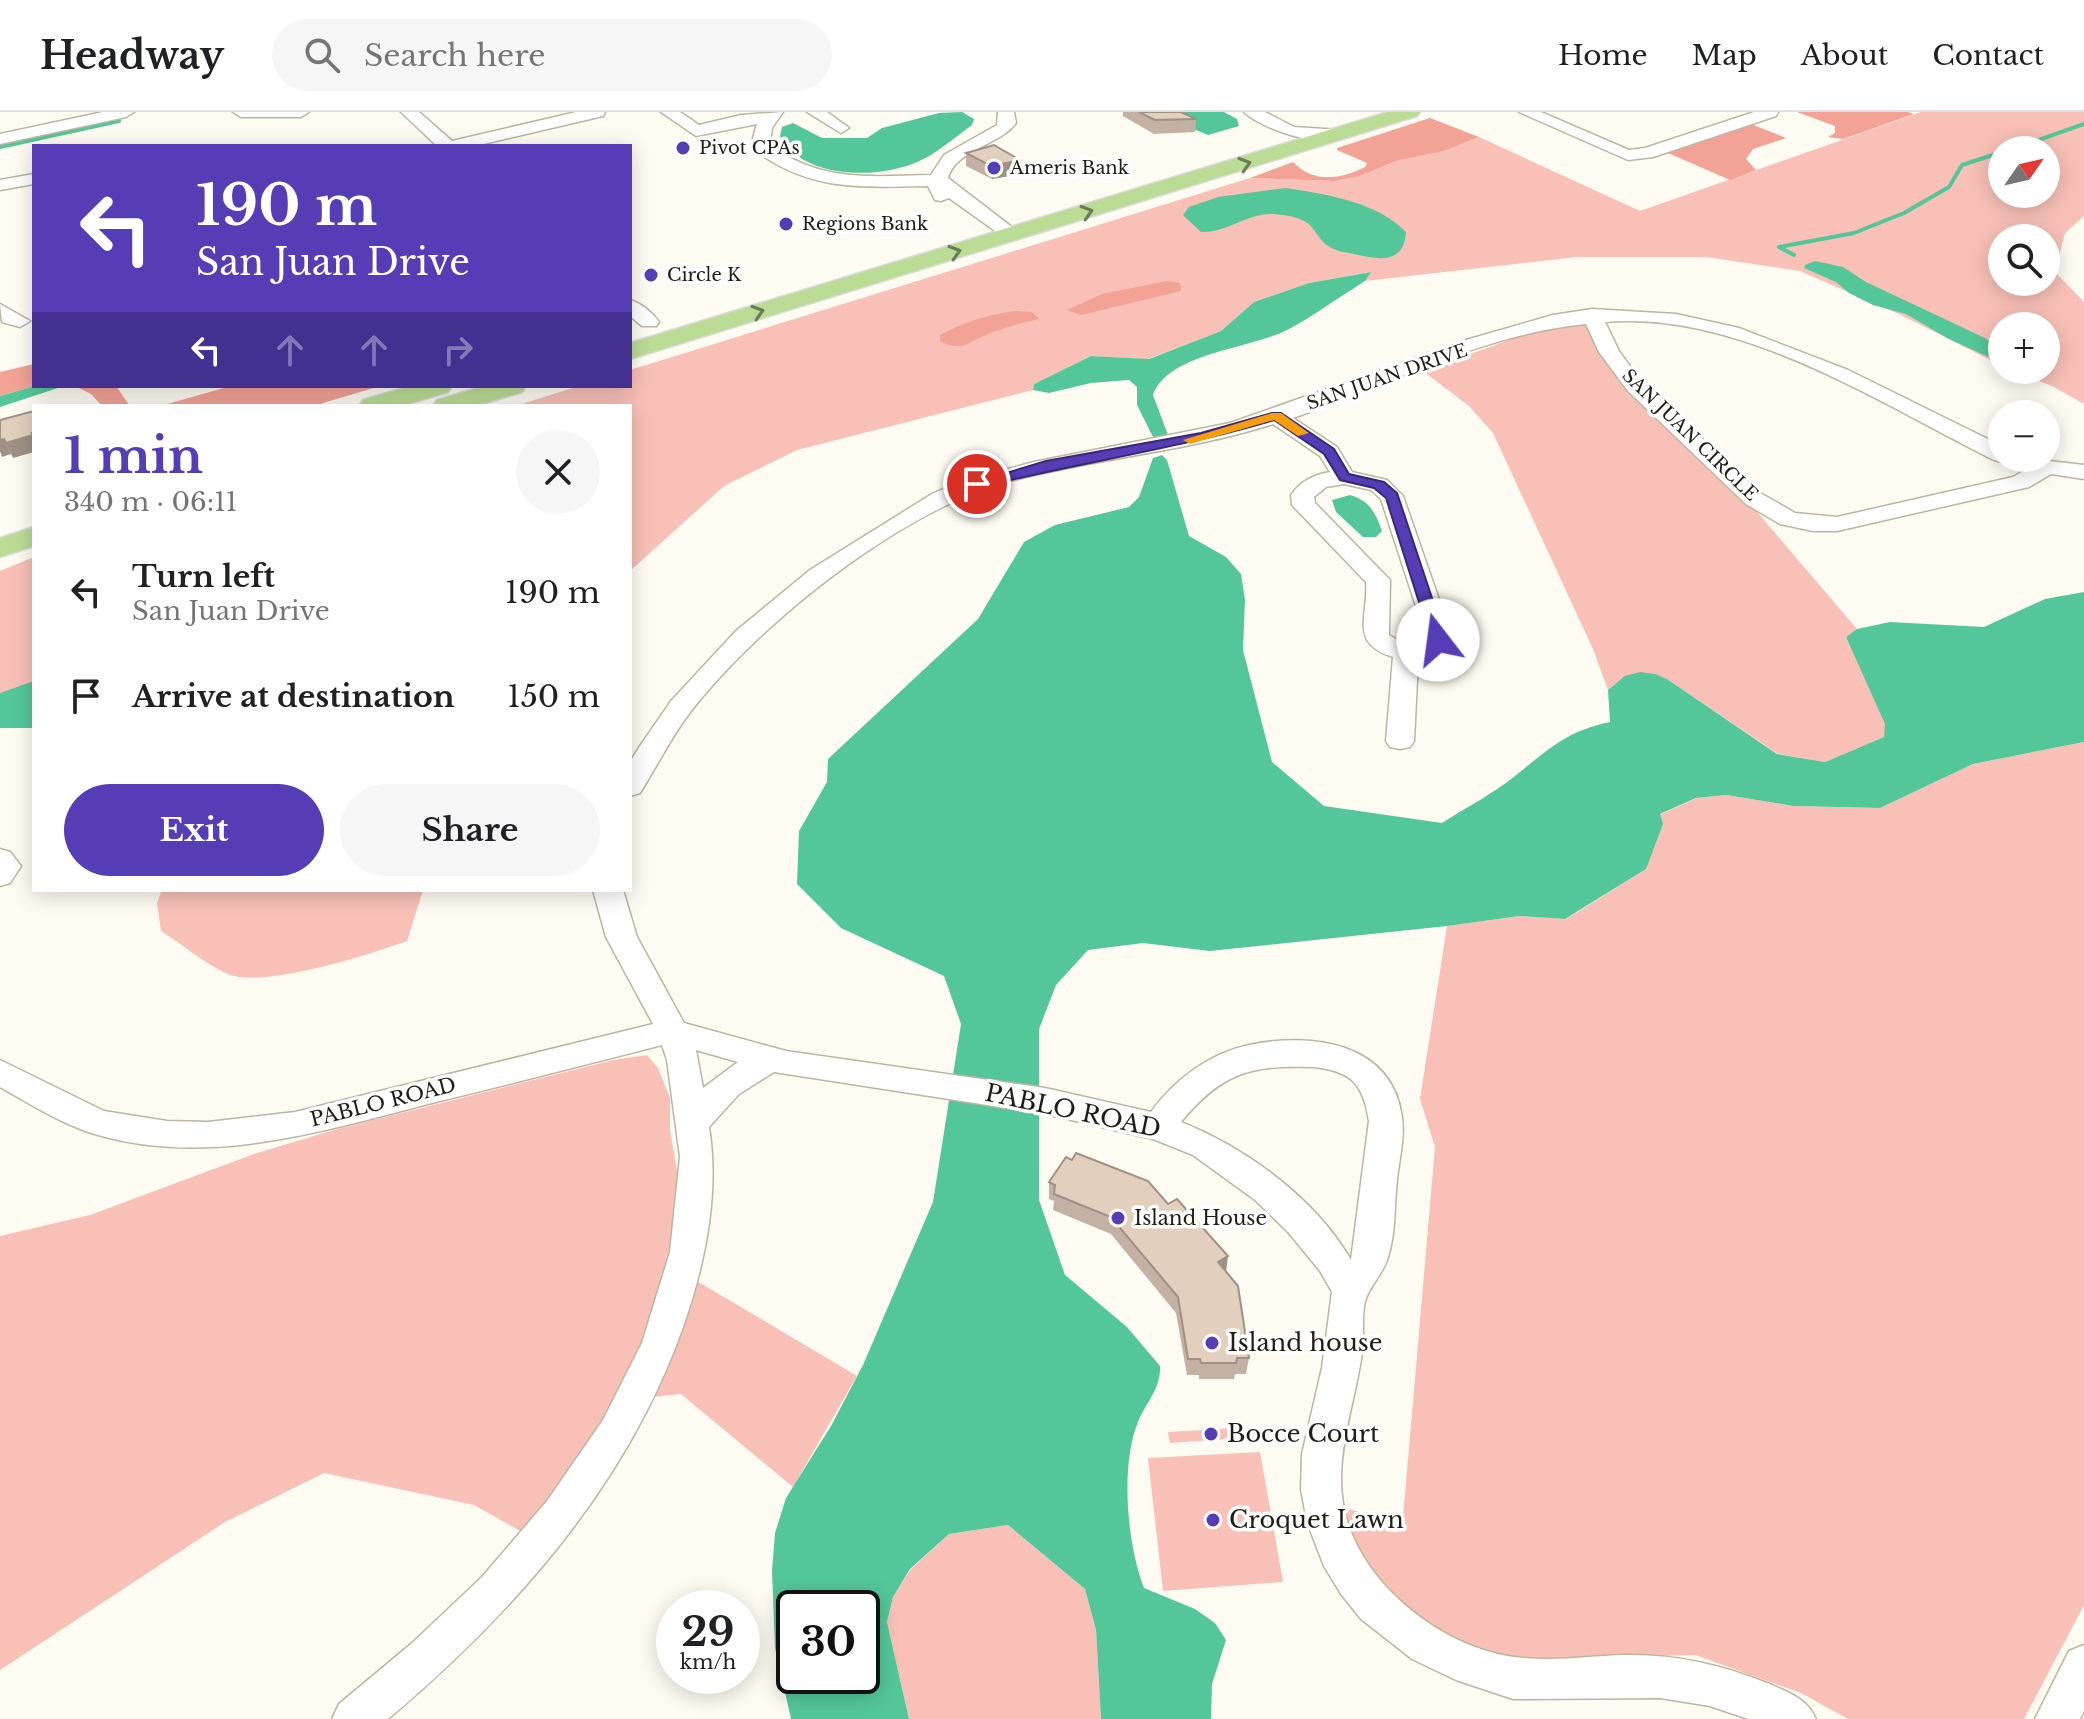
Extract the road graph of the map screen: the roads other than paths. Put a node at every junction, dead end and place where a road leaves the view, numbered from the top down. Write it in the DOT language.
graph roads {
  1 [pos="126,112"];
  2 [pos="241,112"];
  3 [pos="301,112"];
  4 [pos="409,112"];
  5 [pos="597,112"];
  6 [pos="669,112"];
  7 [pos="815,112"];
  8 [pos="1006,112"];
  9 [pos="1252,112"];
  10 [pos="1356,112"];
  11 [pos="1410,112"];
  12 [pos="1527,112"];
  13 [pos="1730,112"];
  14 [pos="1770,112"];
  15 [pos="88,116"];
  16 [pos="771,116"];
  17 [pos="1748,119"];
  18 [pos="841,128"];
  19 [pos="0,139"];
  20 [pos="1288,142"];
  21 [pos="445,144"];
  22 [pos="462,144"];
  23 [pos="32,179"];
  24 [pos="939,180"];
  25 [pos="0,185"];
  26 [pos="997,226"];
  27 [pos="0,310"];
  28 [pos="1592,315"];
  29 [pos="636,319"];
  30 [pos="20,321"];
  31 [pos="716,325"];
  32 [pos="632,347"];
  33 [pos="632,347"];
  34 [pos="432,388"];
  35 [pos="491,388"];
  36 [pos="506,388"];
  37 [pos="380,404"];
  38 [pos="451,404"];
  39 [pos="453,404"];
  40 [pos="1267,419"];
  41 [pos="1310,447"];
  42 [pos="1988,448"];
  43 [pos="2060,470"];
  44 [pos="2038,472"];
  45 [pos="2084,472"];
  46 [pos="1344,477"];
  47 [pos="1319,481"];
  48 [pos="32,512"];
  49 [pos="0,523"];
  50 [pos="32,537"];
  51 [pos="0,548"];
  52 [pos="1378,580"];
  53 [pos="1422,581"];
  54 [pos="1406,653"];
  55 [pos="1400,741"];
  56 [pos="632,783"];
  57 [pos="0,859"];
  58 [pos="0,876"];
  59 [pos="608,892"];
  60 [pos="671,1031"];
  61 [pos="770,1060"];
  62 [pos="0,1072"];
  63 [pos="694,1123"];
  64 [pos="1159,1127"];
  65 [pos="1350,1291"];
  66 [pos="2084,1666"];
  67 [pos="354,1719"];
  68 [pos="1794,1719"];
  69 [pos="2057,1719"];
  1 -- 15 [label="street"];
  2 -- 3 [label="street"];
  4 -- 21 [label="street"];
  5 -- 22 [label="street"];
  6 -- 16 [label="street"];
  7 -- 18 [label="street"];
  8 -- 24 [label="street"];
  9 -- 20 [label="street"];
  10 -- 20 [label="main road"];
  11 -- 20 [label="main road"];
  12 -- 17 [label="street"];
  13 -- 17 [label="street"];
  14 -- 17 [label="street"];
  15 -- 19 [label="street"];
  16 -- 24 [label="street"];
  20 -- 26 [label="main road"];
  23 -- 25 [label="street"];
  24 -- 26 [label="street"];
  26 -- 29 [label="main road"];
  31 -- 26 [label="main road, one-way"];
  27 -- 30 [label="street"];
  28 -- 40 [label="street, SAN JUAN DRIVE"];
  28 -- 42 [label="street, SAN JUAN DRIVE"];
  28 -- 44 [label="street, SAN JUAN CIRCLE"];
  29 -- 31 [label="main road"];
  29 -- 32 [label="main road"];
  31 -- 33 [label="main road"];
  34 -- 37 [label="main road"];
  35 -- 38 [label="main road"];
  36 -- 39 [label="main road"];
  40 -- 41 [label="street"];
  40 -- 56 [label="street, SAN JUAN DRIVE"];
  41 -- 46 [label="street"];
  41 -- 47 [label="street"];
  43 -- 45 [label="street"];
  46 -- 47 [label="street"];
  46 -- 53 [label="street"];
  47 -- 52 [label="street"];
  48 -- 49 [label="main road"];
  50 -- 51 [label="main road"];
  52 -- 53 [label="street"];
  52 -- 54 [label="street"];
  53 -- 54 [label="street"];
  54 -- 55 [label="street"];
  57 -- 58 [label="street"];
  59 -- 60 [label="street"];
  60 -- 61 [label="street, PABLO ROAD"];
  60 -- 62 [label="street, PABLO ROAD"];
  60 -- 63 [label="street"];
  61 -- 63 [label="street"];
  61 -- 64 [label="street, PABLO ROAD"];
  63 -- 67 [label="street"];
  64 -- 65 [label="street, PABLO ROAD"];
  64 -- 65 [label="street"];
  65 -- 68 [label="street"];
  66 -- 69 [label="street"];
}
